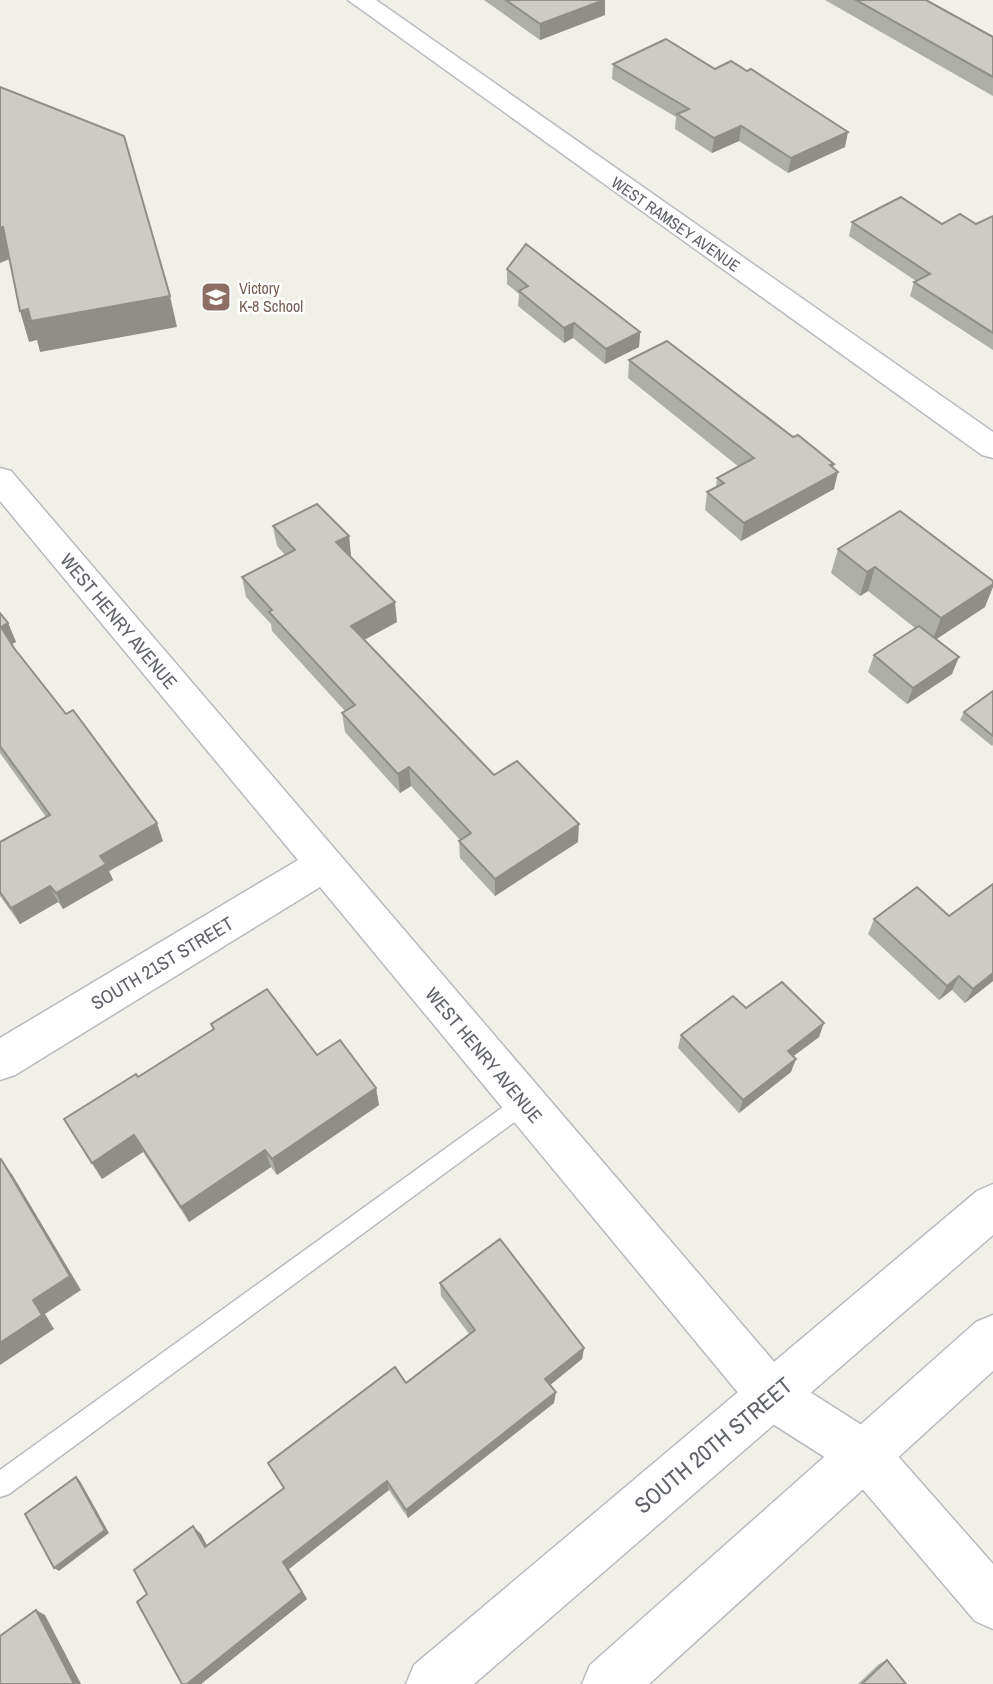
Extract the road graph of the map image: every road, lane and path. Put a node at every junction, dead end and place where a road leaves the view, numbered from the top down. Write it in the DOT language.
graph roads {
  1 [pos="360,0"];
  2 [pos="993,447"];
  3 [pos="0,479"];
  4 [pos="323,865"];
  5 [pos="0,1061"];
  6 [pos="524,1102"];
  7 [pos="993,1206"];
  8 [pos="993,1339"];
  9 [pos="771,1395"];
  10 [pos="865,1455"];
  11 [pos="0,1485"];
  12 [pos="993,1603"];
  13 [pos="433,1684"];
  14 [pos="609,1684"];
  1 -- 2 [label="street, WEST RAMSEY AVENUE"];
  3 -- 4 [label="street, WEST HENRY AVENUE"];
  4 -- 5 [label="street, SOUTH 21ST STREET"];
  4 -- 6 [label="street, WEST HENRY AVENUE"];
  6 -- 9 [label="street, WEST HENRY AVENUE"];
  6 -- 11 [label="lane"];
  7 -- 9 [label="street, SOUTH 20TH STREET"];
  8 -- 10 [label="street"];
  9 -- 10 [label="street, WEST HENRY AVENUE"];
  9 -- 13 [label="street, SOUTH 20TH STREET"];
  10 -- 12 [label="street, WEST HENRY AVENUE"];
  10 -- 14 [label="street"];
}
